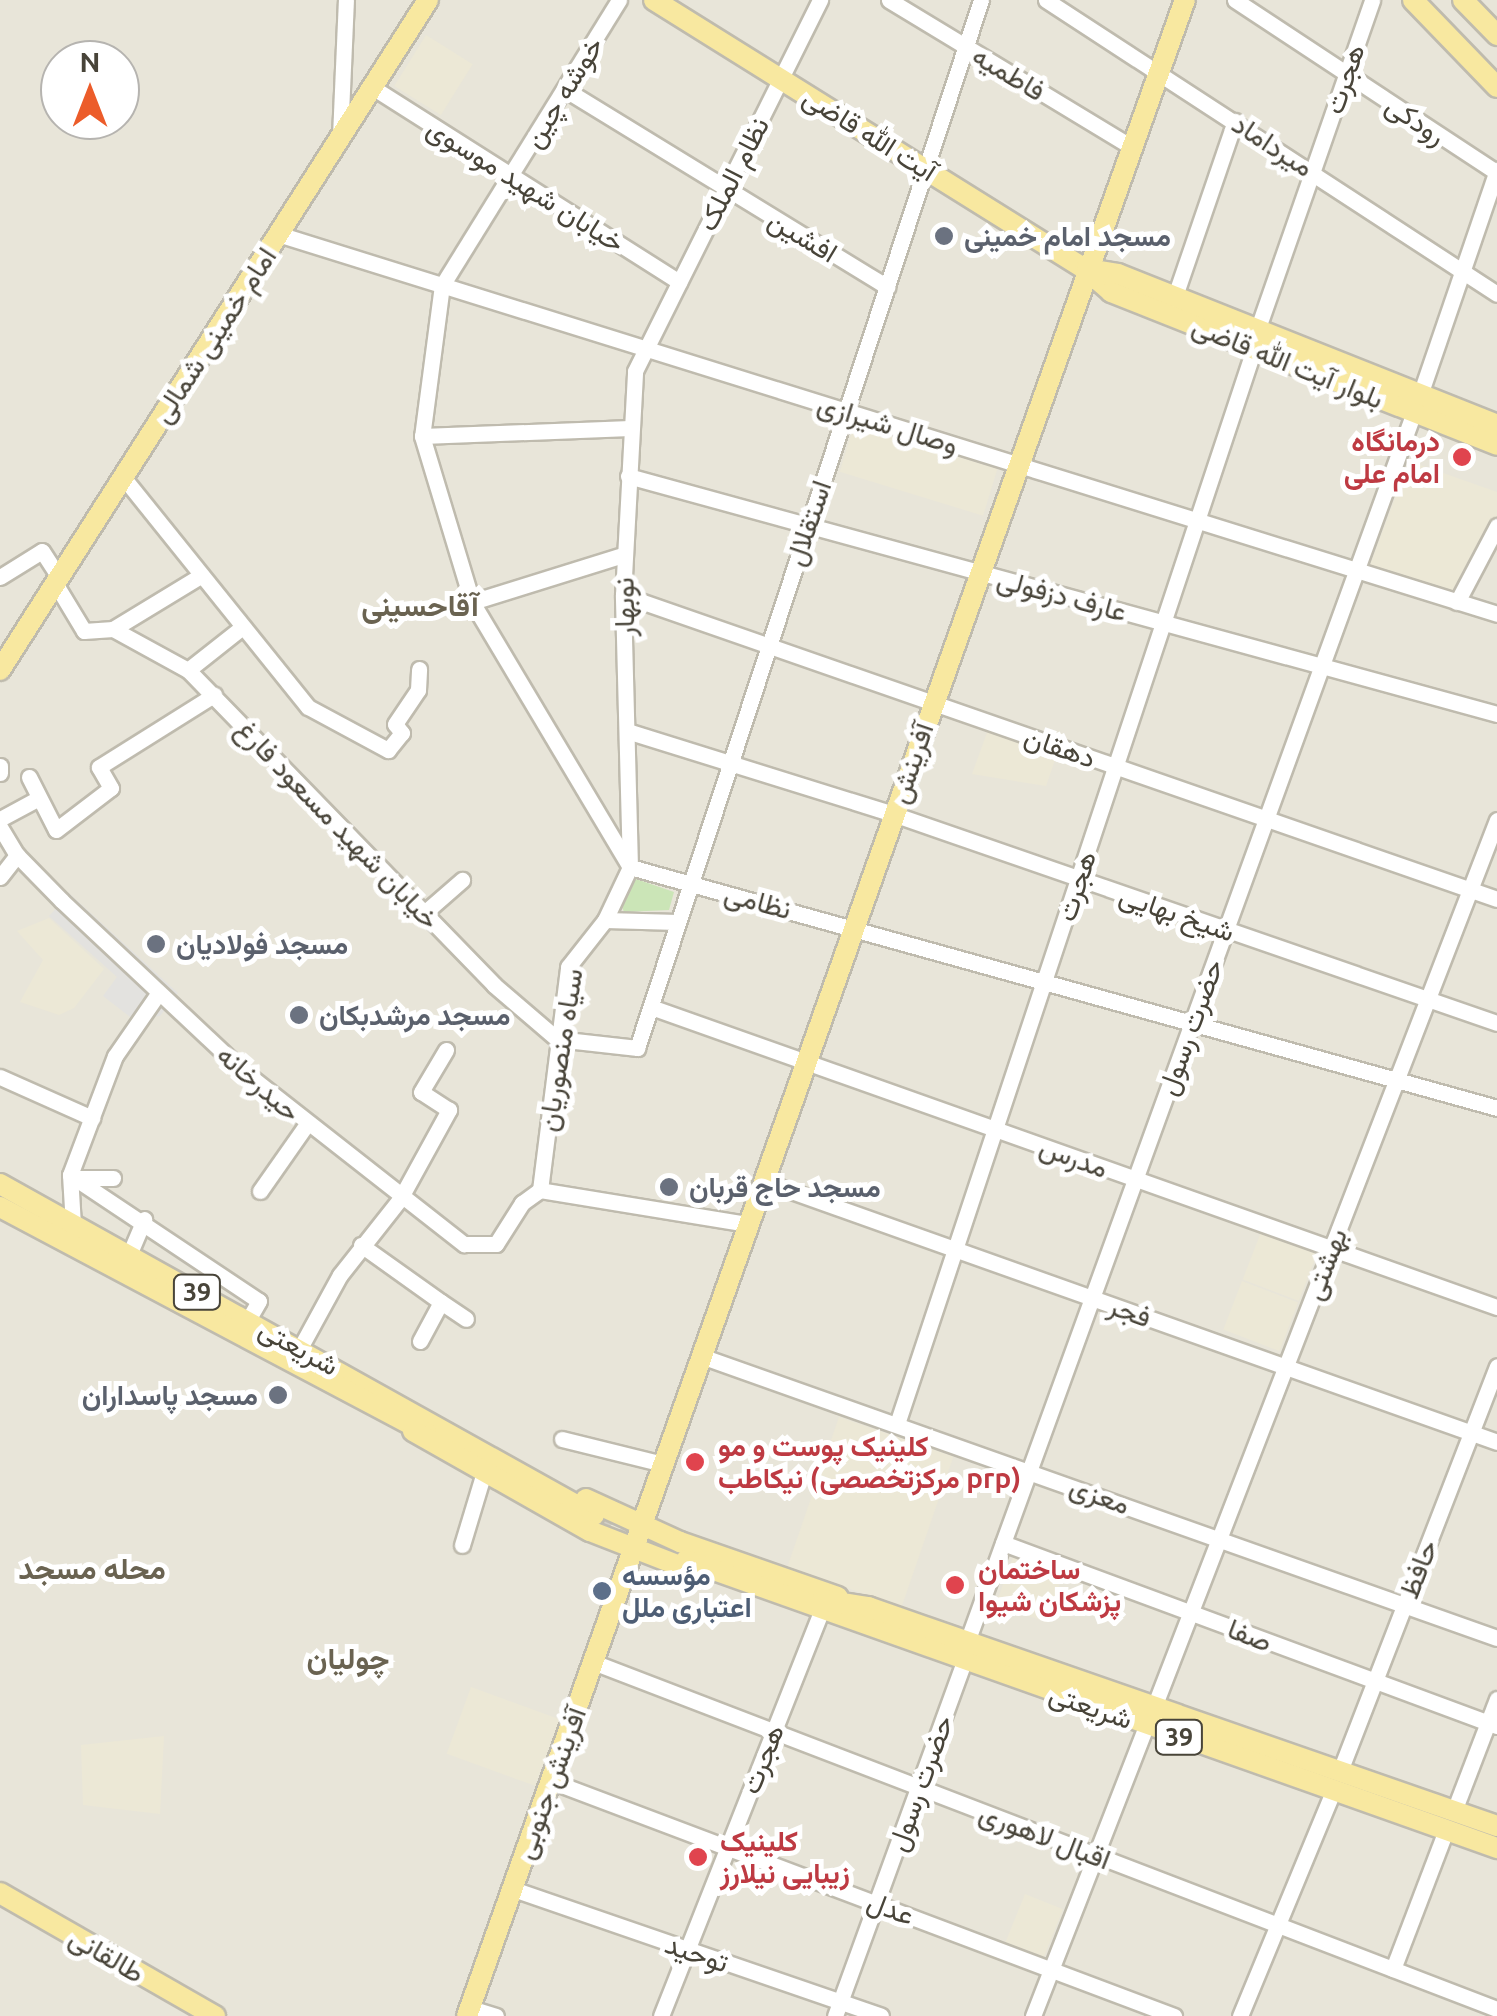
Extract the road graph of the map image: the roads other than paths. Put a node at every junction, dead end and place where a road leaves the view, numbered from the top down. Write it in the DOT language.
graph roads {
  1 [pos="346,0"];
  2 [pos="428,0"];
  3 [pos="619,0"];
  4 [pos="654,0"];
  5 [pos="820,0"];
  6 [pos="888,0"];
  7 [pos="982,0"];
  8 [pos="1046,0"];
  9 [pos="1185,0"];
  10 [pos="1235,0"];
  11 [pos="1372,0"];
  12 [pos="1463,0"];
  13 [pos="1416,2"];
  14 [pos="1497,35"];
  15 [pos="966,46"];
  16 [pos="1158,71"];
  17 [pos="1346,74"];
  18 [pos="781,79"];
  19 [pos="1497,87"];
  20 [pos="372,88"];
  21 [pos="566,90"];
  22 [pos="1235,121"];
  23 [pos="340,137"];
  24 [pos="1130,146"];
  25 [pos="926,169"];
  26 [pos="1313,171"];
  27 [pos="1497,172"];
  28 [pos="511,176"];
  29 [pos="726,189"];
  30 [pos="278,234"];
  31 [pos="1085,269"];
  32 [pos="1462,270"];
  33 [pos="680,282"];
  34 [pos="442,285"];
  35 [pos="887,287"];
  36 [pos="1497,294"];
  37 [pos="1174,296"];
  38 [pos="1256,338"];
  39 [pos="646,349"];
  40 [pos="1417,404"];
  41 [pos="846,411"];
  42 [pos="1497,425"];
  43 [pos="630,428"];
  44 [pos="422,436"];
  45 [pos="1497,445"];
  46 [pos="1016,464"];
  47 [pos="123,476"];
  48 [pos="628,476"];
  49 [pos="1197,520"];
  50 [pos="806,525"];
  51 [pos="1497,526"];
  52 [pos="624,555"];
  53 [pos="1356,570"];
  54 [pos="978,572"];
  55 [pos="200,576"];
  56 [pos="0,577"];
  57 [pos="58,580"];
  58 [pos="623,595"];
  59 [pos="472,602"];
  60 [pos="1457,602"];
  61 [pos="1497,614"];
  62 [pos="1163,623"];
  63 [pos="241,628"];
  64 [pos="113,629"];
  65 [pos="768,645"];
  66 [pos="3,659"];
  67 [pos="1322,666"];
  68 [pos="419,669"];
  69 [pos="188,670"];
  70 [pos="214,695"];
  71 [pos="932,702"];
  72 [pos="1497,714"];
  73 [pos="627,731"];
  74 [pos="728,764"];
  75 [pos="1116,766"];
  76 [pos="28,777"];
  77 [pos="39,798"];
  78 [pos="893,814"];
  79 [pos="0,819"];
  80 [pos="1266,819"];
  81 [pos="1497,820"];
  82 [pos="2,836"];
  83 [pos="17,855"];
  84 [pos="630,868"];
  85 [pos="0,877"];
  86 [pos="1078,878"];
  87 [pos="462,880"];
  88 [pos="690,883"];
  89 [pos="1470,890"];
  90 [pos="1497,899"];
  91 [pos="423,914"];
  92 [pos="605,920"];
  93 [pos="678,922"];
  94 [pos="853,926"];
  95 [pos="1226,930"];
  96 [pos="1044,980"];
  97 [pos="158,994"];
  98 [pos="1428,1000"];
  99 [pos="651,1008"];
  100 [pos="1192,1022"];
  101 [pos="1497,1024"];
  102 [pos="557,1038"];
  103 [pos="446,1050"];
  104 [pos="805,1062"];
  105 [pos="0,1077"];
  106 [pos="1397,1078"];
  107 [pos="1497,1108"];
  108 [pos="92,1118"];
  109 [pos="306,1124"];
  110 [pos="995,1130"];
  111 [pos="70,1175"];
  112 [pos="113,1178"];
  113 [pos="1135,1179"];
  114 [pos="763,1181"];
  115 [pos="0,1184"];
  116 [pos="540,1190"];
  117 [pos="260,1191"];
  118 [pos="400,1199"];
  119 [pos="0,1207"];
  120 [pos="144,1219"];
  121 [pos="748,1224"];
  122 [pos="73,1225"];
  123 [pos="361,1246"];
  124 [pos="1331,1248"];
  125 [pos="955,1249"];
  126 [pos="129,1255"];
  127 [pos="1092,1297"];
  128 [pos="441,1302"];
  129 [pos="1497,1308"];
  130 [pos="466,1319"];
  131 [pos="248,1320"];
  132 [pos="420,1341"];
  133 [pos="300,1348"];
  134 [pos="701,1356"];
  135 [pos="1497,1366"];
  136 [pos="1285,1367"];
  137 [pos="389,1407"];
  138 [pos="897,1424"];
  139 [pos="1472,1432"];
  140 [pos="562,1439"];
  141 [pos="1497,1442"];
  142 [pos="663,1464"];
  143 [pos="1030,1470"];
  144 [pos="484,1472"];
  145 [pos="594,1519"];
  146 [pos="641,1527"];
  147 [pos="1219,1538"];
  148 [pos="1003,1543"];
  149 [pos="462,1545"];
  150 [pos="633,1550"];
  151 [pos="686,1557"];
  152 [pos="1404,1604"];
  153 [pos="1190,1613"];
  154 [pos="820,1614"];
  155 [pos="864,1617"];
  156 [pos="1497,1638"];
  157 [pos="966,1652"];
  158 [pos="593,1662"];
  159 [pos="1374,1682"];
  160 [pos="1497,1698"];
  161 [pos="1150,1716"];
  162 [pos="1492,1724"];
  163 [pos="773,1731"];
  164 [pos="551,1780"];
  165 [pos="1337,1781"];
  166 [pos="918,1788"];
  167 [pos="1450,1821"];
  168 [pos="1497,1826"];
  169 [pos="727,1847"];
  170 [pos="1497,1848"];
  171 [pos="1096,1856"];
  172 [pos="512,1889"];
  173 [pos="0,1893"];
  174 [pos="876,1903"];
  175 [pos="1278,1925"];
  176 [pos="688,1950"];
  177 [pos="1051,1969"];
  178 [pos="1393,1969"];
  179 [pos="838,2009"];
  180 [pos="1497,2009"];
  181 [pos="469,2012"];
  182 [pos="215,2016"];
  183 [pos="496,2016"];
  184 [pos="662,2016"];
  185 [pos="880,2016"];
  186 [pos="1033,2016"];
  187 [pos="1174,2016"];
  188 [pos="1240,2016"];
  1 -- 23 [label="street"];
  2 -- 20 [label="main road, امام خمینی شمالی"];
  3 -- 21 [label="street, خوشه چین"];
  4 -- 18 [label="main road, آیت الله قاضی"];
  5 -- 18 [label="street, نظام الملک"];
  6 -- 15 [label="street, فاطمیه"];
  7 -- 15 [label="street, استقلال"];
  8 -- 16 [label="street, میرداماد"];
  9 -- 16 [label="main road, آفرینش"];
  10 -- 17 [label="street, رودکی"];
  11 -- 17 [label="street, هجرت"];
  12 -- 14 [label="main road"];
  13 -- 19 [label="main road"];
  15 -- 24 [label="street, فاطمیه"];
  15 -- 25 [label="street, استقلال"];
  16 -- 22 [label="street, میرداماد"];
  16 -- 24 [label="main road, آفرینش"];
  17 -- 26 [label="street, هجرت"];
  17 -- 27 [label="street, رودکی"];
  18 -- 25 [label="main road, آیت الله قاضی"];
  18 -- 29 [label="street, نظام الملک"];
  20 -- 23 [label="main road, امام خمینی شمالی"];
  20 -- 28 [label="street, خیابان شهید موسوی"];
  21 -- 28 [label="street, خوشه چین"];
  21 -- 29 [label="street, افشین"];
  22 -- 26 [label="street, میرداماد"];
  22 -- 37 [label="street"];
  23 -- 30 [label="main road, امام خمینی شمالی"];
  24 -- 31 [label="main road, آفرینش"];
  25 -- 31 [label="main road, آیت الله قاضی"];
  25 -- 35 [label="street, استقلال"];
  26 -- 32 [label="street, میرداماد"];
  26 -- 38 [label="street, هجرت"];
  27 -- 32 [label="street, حضرت رسول"];
  28 -- 33 [label="street, خیابان شهید موسوی"];
  28 -- 34 [label="street, خوشه چین"];
  29 -- 33 [label="street, نظام الملک"];
  29 -- 35 [label="street, افشین"];
  30 -- 34 [label="street, وصال شیرازی"];
  30 -- 47 [label="main road, امام خمینی شمالی"];
  31 -- 37 [label="main road, بلوار آیت الله قاضی"];
  31 -- 38 [label="main road, بلوار آیت الله قاضی"];
  31 -- 46 [label="main road, آفرینش"];
  32 -- 36 [label="street, میرداماد"];
  32 -- 40 [label="street, حضرت رسول"];
  33 -- 39 [label="street, نظام الملک"];
  34 -- 39 [label="street, وصال شیرازی"];
  34 -- 44 [label="street"];
  35 -- 41 [label="street, استقلال"];
  37 -- 38 [label="main road, بلوار آیت الله قاضی"];
  38 -- 40 [label="main road, بلوار آیت الله قاضی"];
  38 -- 49 [label="street, هجرت"];
  39 -- 41 [label="street, وصال شیرازی"];
  39 -- 43 [label="street, نوبهار"];
  40 -- 42 [label="main road, بلوار آیت الله قاضی"];
  40 -- 45 [label="main road, بلوار آیت الله قاضی"];
  40 -- 53 [label="street, حضرت رسول"];
  41 -- 46 [label="street, وصال شیرازی"];
  41 -- 50 [label="street, استقلال"];
  43 -- 44 [label="street"];
  43 -- 48 [label="street, نوبهار"];
  44 -- 59 [label="street"];
  46 -- 49 [label="street, وصال شیرازی"];
  46 -- 54 [label="main road, آفرینش"];
  47 -- 55 [label="street"];
  47 -- 57 [label="main road, امام خمینی شمالی"];
  48 -- 50 [label="street, عارف دزفولی"];
  48 -- 52 [label="street, نوبهار"];
  49 -- 53 [label="street, وصال شیرازی"];
  49 -- 62 [label="street, هجرت"];
  50 -- 54 [label="street, عارف دزفولی"];
  50 -- 65 [label="street, استقلال"];
  51 -- 60 [label="street"];
  52 -- 58 [label="street, نوبهار"];
  52 -- 59 [label="street"];
  53 -- 60 [label="street, وصال شیرازی"];
  53 -- 67 [label="street, حضرت رسول"];
  54 -- 62 [label="street, عارف دزفولی"];
  54 -- 71 [label="main road, آفرینش"];
  55 -- 63 [label="street"];
  55 -- 64 [label="street"];
  56 -- 57 [label="street"];
  57 -- 64 [label="street, خیابان شهید مسعود فارغ"];
  57 -- 66 [label="main road, امام خمینی شمالی"];
  58 -- 65 [label="street, دهقان"];
  58 -- 73 [label="street, نوبهار"];
  59 -- 84 [label="street"];
  60 -- 61 [label="street, وصال شیرازی"];
  62 -- 67 [label="street, عارف دزفولی"];
  62 -- 75 [label="street, هجرت"];
  63 -- 68 [label="street"];
  63 -- 69 [label="street"];
  64 -- 69 [label="street, خیابان شهید مسعود فارغ"];
  65 -- 71 [label="street, دهقان"];
  65 -- 74 [label="street, استقلال"];
  67 -- 72 [label="street, عارف دزفولی"];
  67 -- 80 [label="street, حضرت رسول"];
  69 -- 70 [label="street, خیابان شهید مسعود فارغ"];
  70 -- 77 [label="street"];
  70 -- 91 [label="street, خیابان شهید مسعود فارغ"];
  71 -- 75 [label="street, دهقان"];
  71 -- 78 [label="main road, آفرینش"];
  73 -- 74 [label="street, شیخ بهایی"];
  73 -- 84 [label="street, نوبهار"];
  74 -- 78 [label="street, شیخ بهایی"];
  74 -- 88 [label="street, استقلال"];
  75 -- 80 [label="street, دهقان"];
  75 -- 86 [label="street, هجرت"];
  76 -- 77 [label="street"];
  77 -- 79 [label="street"];
  78 -- 86 [label="street, شیخ بهایی"];
  78 -- 94 [label="main road, آفرینش"];
  80 -- 89 [label="street, دهقان"];
  80 -- 95 [label="street, حضرت رسول"];
  81 -- 89 [label="street, بهشتی"];
  82 -- 83 [label="street, حیدرخانه"];
  83 -- 85 [label="street"];
  83 -- 97 [label="street, حیدرخانه"];
  84 -- 88 [label="street, نظامی"];
  84 -- 92 [label="street, سیاه منصوریان"];
  86 -- 95 [label="street, شیخ بهایی"];
  86 -- 96 [label="street, هجرت"];
  87 -- 91 [label="street"];
  88 -- 93 [label="street, استقلال"];
  88 -- 94 [label="street, نظامی"];
  89 -- 90 [label="street, دهقان"];
  89 -- 98 [label="street, بهشتی"];
  91 -- 102 [label="street, خیابان شهید مسعود فارغ"];
  92 -- 93 [label="street"];
  92 -- 102 [label="street, سیاه منصوریان"];
  93 -- 99 [label="street, استقلال"];
  94 -- 96 [label="street, نظامی"];
  94 -- 104 [label="main road, آفرینش"];
  95 -- 98 [label="street, شیخ بهایی"];
  95 -- 100 [label="street, حضرت رسول"];
  96 -- 100 [label="street, نظامی"];
  96 -- 110 [label="street, هجرت"];
  97 -- 108 [label="street"];
  97 -- 109 [label="street, حیدرخانه"];
  98 -- 101 [label="street, شیخ بهایی"];
  98 -- 106 [label="street, بهشتی"];
  99 -- 102 [label="street, استقلال"];
  99 -- 104 [label="street, مدرس"];
  100 -- 106 [label="street, نظامی"];
  100 -- 113 [label="street, حضرت رسول"];
  102 -- 116 [label="street, سیاه منصوریان"];
  103 -- 118 [label="street"];
  104 -- 110 [label="street, مدرس"];
  104 -- 114 [label="main road, آفرینش"];
  105 -- 108 [label="street"];
  106 -- 107 [label="street, نظامی"];
  106 -- 124 [label="street, بهشتی"];
  108 -- 111 [label="street"];
  109 -- 117 [label="street"];
  109 -- 118 [label="street, حیدرخانه"];
  110 -- 113 [label="street, مدرس"];
  110 -- 125 [label="street, هجرت"];
  111 -- 112 [label="street"];
  111 -- 120 [label="street"];
  111 -- 122 [label="street"];
  113 -- 124 [label="street, مدرس"];
  113 -- 127 [label="street, حضرت رسول"];
  114 -- 121 [label="main road, آفرینش"];
  114 -- 125 [label="street, فجر"];
  115 -- 122 [label="main road, شریعتی / 39"];
  116 -- 118 [label="street, حیدرخانه"];
  116 -- 121 [label="street"];
  118 -- 123 [label="street"];
  119 -- 137 [label="main road, شریعتی / 39"];
  120 -- 126 [label="street"];
  120 -- 131 [label="street"];
  121 -- 134 [label="main road, آفرینش"];
  122 -- 126 [label="main road, شریعتی / 39"];
  123 -- 128 [label="street"];
  123 -- 133 [label="street"];
  124 -- 129 [label="street, مدرس"];
  124 -- 136 [label="street, بهشتی"];
  125 -- 127 [label="street, فجر"];
  125 -- 138 [label="street, هجرت"];
  126 -- 131 [label="main road, شریعتی / 39"];
  127 -- 136 [label="street, فجر"];
  127 -- 143 [label="street, حضرت رسول"];
  128 -- 130 [label="street"];
  128 -- 132 [label="street"];
  131 -- 133 [label="main road, شریعتی / 39"];
  133 -- 137 [label="main road, شریعتی / 39"];
  134 -- 138 [label="street, معزی"];
  134 -- 142 [label="main road, آفرینش"];
  135 -- 139 [label="street, حافظ"];
  136 -- 139 [label="street, فجر"];
  136 -- 147 [label="street, بهشتی"];
  137 -- 144 [label="main road"];
  137 -- 145 [label="main road"];
  138 -- 143 [label="street, معزی"];
  139 -- 141 [label="street, فجر"];
  139 -- 152 [label="street, حافظ"];
  140 -- 142 [label="street"];
  142 -- 146 [label="main road, آفرینش"];
  143 -- 147 [label="street, معزی"];
  143 -- 148 [label="street, حضرت رسول"];
  144 -- 145 [label="main road"];
  144 -- 149 [label="street"];
  145 -- 146 [label="main road"];
  145 -- 150 [label="main road"];
  146 -- 150 [label="main road, آفرینش"];
  146 -- 151 [label="main road"];
  147 -- 152 [label="street, معزی"];
  147 -- 153 [label="street, بهشتی"];
  148 -- 153 [label="street, صفا"];
  148 -- 157 [label="street, حضرت رسول"];
  150 -- 151 [label="main road"];
  150 -- 158 [label="main road, آفرینش جنوبی"];
  151 -- 154 [label="main road"];
  151 -- 155 [label="main road, شریعتی / 39"];
  152 -- 156 [label="street, معزی"];
  152 -- 159 [label="street, حافظ"];
  153 -- 159 [label="street, صفا"];
  153 -- 161 [label="street, بهشتی"];
  154 -- 155 [label="main road"];
  154 -- 163 [label="street, هجرت"];
  155 -- 157 [label="main road, شریعتی / 39"];
  157 -- 161 [label="main road, شریعتی / 39"];
  157 -- 166 [label="street, حضرت رسول"];
  158 -- 163 [label="street, اقبال لاهوری"];
  158 -- 164 [label="main road, آفرینش جنوبی"];
  159 -- 162 [label="street, صفا"];
  159 -- 165 [label="street, حافظ"];
  160 -- 162 [label="street"];
  161 -- 165 [label="main road, شریعتی / 39"];
  161 -- 171 [label="street, بهشتی"];
  162 -- 167 [label="street"];
  163 -- 166 [label="street, اقبال لاهوری"];
  163 -- 169 [label="street, هجرت"];
  164 -- 169 [label="street, عدل"];
  164 -- 172 [label="main road, آفرینش جنوبی"];
  165 -- 167 [label="main road, شریعتی / 39"];
  165 -- 175 [label="street, حافظ"];
  166 -- 171 [label="street, اقبال لاهوری"];
  166 -- 174 [label="street, حضرت رسول"];
  167 -- 168 [label="main road, شریعتی / 39"];
  167 -- 170 [label="main road, شریعتی / 39"];
  167 -- 178 [label="street"];
  169 -- 174 [label="street, عدل"];
  169 -- 176 [label="street, هجرت"];
  171 -- 175 [label="street, اقبال لاهوری"];
  171 -- 177 [label="street, بهشتی"];
  172 -- 176 [label="street, توحید"];
  172 -- 181 [label="main road, آفرینش جنوبی"];
  173 -- 182 [label="main road, طالقانی"];
  174 -- 177 [label="street, عدل"];
  174 -- 179 [label="street, حضرت رسول"];
  175 -- 178 [label="street, اقبال لاهوری"];
  175 -- 188 [label="street, حافظ"];
  176 -- 179 [label="street, توحید"];
  176 -- 184 [label="street, هجرت"];
  177 -- 186 [label="street, بهشتی"];
  177 -- 187 [label="street, عدل"];
  178 -- 180 [label="street, اقبال لاهوری"];
  179 -- 185 [label="street, توحید"];
  181 -- 183 [label="street"];
}
